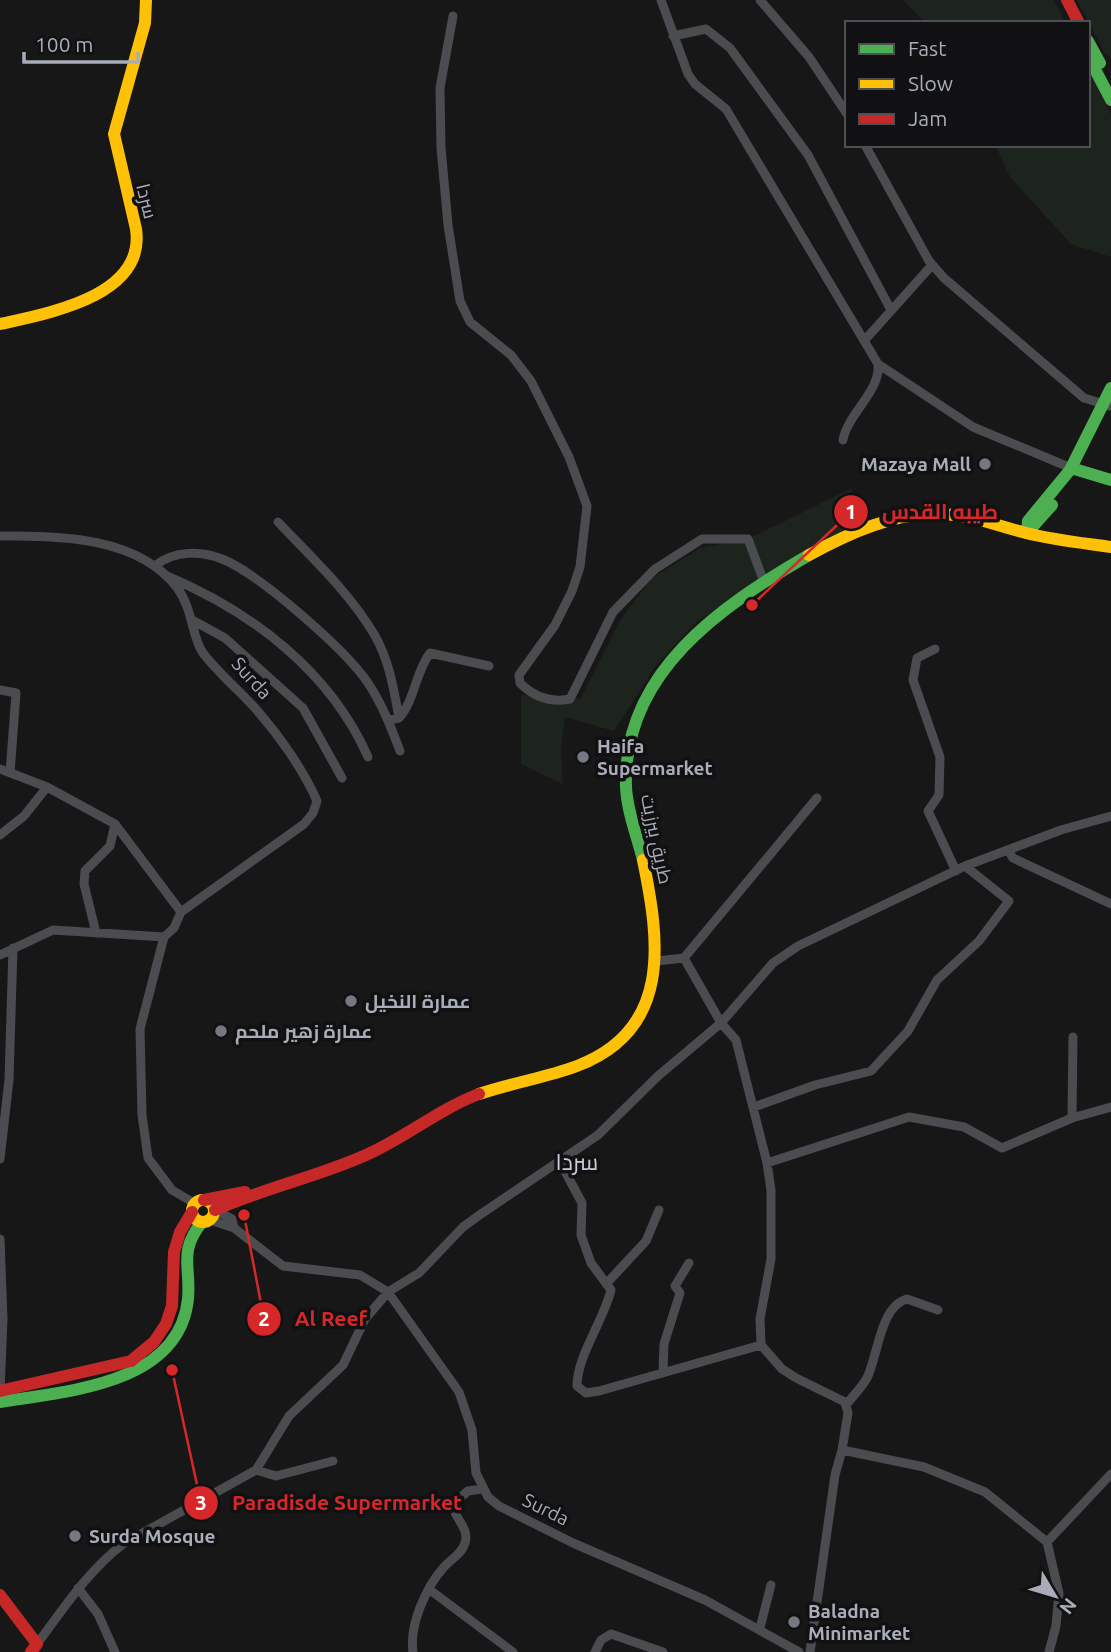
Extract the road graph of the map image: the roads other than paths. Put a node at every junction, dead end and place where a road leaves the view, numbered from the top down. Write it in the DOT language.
graph roads {
  1 [pos="146,0"];
  2 [pos="662,0"];
  3 [pos="760,0"];
  4 [pos="1059,0"];
  5 [pos="1067,0"];
  6 [pos="453,16"];
  7 [pos="1070,21"];
  8 [pos="1078,21"];
  9 [pos="673,36"];
  10 [pos="1090,45"];
  11 [pos="1090,60"];
  12 [pos="1111,85"];
  13 [pos="1111,100"];
  14 [pos="845,111"];
  15 [pos="865,147"];
  16 [pos="932,264"];
  17 [pos="891,310"];
  18 [pos="0,324"];
  19 [pos="864,341"];
  20 [pos="878,364"];
  21 [pos="1111,388"];
  22 [pos="1108,405"];
  23 [pos="843,440"];
  24 [pos="1075,469"];
  25 [pos="1111,480"];
  26 [pos="278,522"];
  27 [pos="1027,533"];
  28 [pos="0,536"];
  29 [pos="1111,547"];
  30 [pos="156,565"];
  31 [pos="166,575"];
  32 [pos="764,582"];
  33 [pos="194,621"];
  34 [pos="935,649"];
  35 [pos="489,666"];
  36 [pos="0,690"];
  37 [pos="393,719"];
  38 [pos="400,751"];
  39 [pos="368,757"];
  40 [pos="0,769"];
  41 [pos="10,773"];
  42 [pos="342,778"];
  43 [pos="47,787"];
  44 [pos="817,798"];
  45 [pos="1111,816"];
  46 [pos="115,824"];
  47 [pos="0,835"];
  48 [pos="1008,850"];
  49 [pos="960,869"];
  50 [pos="1111,904"];
  51 [pos="181,912"];
  52 [pos="96,933"];
  53 [pos="164,937"];
  54 [pos="13,948"];
  55 [pos="0,955"];
  56 [pos="684,958"];
  57 [pos="656,961"];
  58 [pos="721,1023"];
  59 [pos="1073,1037"];
  60 [pos="754,1107"];
  61 [pos="1111,1107"];
  62 [pos="1072,1118"];
  63 [pos="0,1160"];
  64 [pos="560,1162"];
  65 [pos="766,1163"];
  66 [pos="262,1189"];
  67 [pos="239,1200"];
  68 [pos="197,1205"];
  69 [pos="659,1210"];
  70 [pos="209,1217"];
  71 [pos="233,1224"];
  72 [pos="0,1239"];
  73 [pos="689,1263"];
  74 [pos="606,1284"];
  75 [pos="388,1292"];
  76 [pos="938,1310"];
  77 [pos="2,1319"];
  78 [pos="761,1345"];
  79 [pos="663,1372"];
  80 [pos="0,1392"];
  81 [pos="0,1402"];
  82 [pos="846,1405"];
  83 [pos="842,1450"];
  84 [pos="333,1461"];
  85 [pos="256,1470"];
  86 [pos="1111,1474"];
  87 [pos="482,1489"];
  88 [pos="1047,1542"];
  89 [pos="771,1586"];
  90 [pos="78,1588"];
  91 [pos="430,1590"];
  92 [pos="0,1595"];
  93 [pos="760,1628"];
  94 [pos="34,1648"];
  95 [pos="115,1652"];
  96 [pos="413,1652"];
  97 [pos="513,1652"];
  98 [pos="595,1652"];
  99 [pos="663,1652"];
  100 [pos="799,1652"];
  101 [pos="810,1652"];
  102 [pos="1049,1652"];
  1 -- 18 [label="main road, سردا"];
  2 -- 9 [label="street"];
  3 -- 14 [label="street"];
  4 -- 7 [label="main road"];
  5 -- 8 [label="main road"];
  6 -- 32 [label="street"];
  9 -- 17 [label="street"];
  9 -- 19 [label="street"];
  10 -- 12 [label="main road"];
  11 -- 13 [label="main road"];
  15 -- 16 [label="street"];
  16 -- 17 [label="street"];
  16 -- 22 [label="street"];
  17 -- 19 [label="street"];
  19 -- 20 [label="street"];
  20 -- 23 [label="street"];
  20 -- 24 [label="street"];
  21 -- 22 [label="main road"];
  22 -- 24 [label="main road"];
  24 -- 25 [label="main road"];
  24 -- 27 [label="main road"];
  26 -- 37 [label="street"];
  27 -- 29 [label="main road, طريق بيرزيت"];
  27 -- 32 [label="main road, طريق بيرزيت"];
  28 -- 30 [label="street, Surda"];
  30 -- 31 [label="street, Surda"];
  30 -- 37 [label="street"];
  31 -- 33 [label="street, Surda"];
  31 -- 39 [label="street"];
  32 -- 57 [label="main road, طريق بيرزيت"];
  33 -- 42 [label="street"];
  33 -- 51 [label="street, Surda"];
  34 -- 49 [label="street"];
  35 -- 37 [label="street"];
  36 -- 41 [label="street"];
  37 -- 38 [label="street"];
  40 -- 41 [label="street"];
  41 -- 43 [label="street"];
  43 -- 46 [label="street"];
  43 -- 47 [label="street"];
  44 -- 56 [label="street"];
  45 -- 48 [label="street"];
  46 -- 51 [label="street"];
  46 -- 52 [label="street"];
  48 -- 49 [label="street"];
  48 -- 50 [label="street"];
  49 -- 58 [label="street"];
  49 -- 60 [label="street"];
  51 -- 53 [label="street, Surda"];
  52 -- 53 [label="street"];
  52 -- 54 [label="street"];
  53 -- 68 [label="street, Surda"];
  54 -- 55 [label="street"];
  54 -- 63 [label="street"];
  56 -- 57 [label="street"];
  56 -- 58 [label="street"];
  57 -- 66 [label="main road, طريق بيرزيت"];
  58 -- 60 [label="street"];
  58 -- 64 [label="street"];
  59 -- 62 [label="street"];
  60 -- 65 [label="street"];
  61 -- 62 [label="street"];
  62 -- 65 [label="street"];
  64 -- 74 [label="street"];
  64 -- 75 [label="street"];
  65 -- 78 [label="street"];
  66 -- 67 [label="main road"];
  66 -- 68 [label="main road"];
  67 -- 70 [label="main road"];
  67 -- 71 [label="street"];
  68 -- 70 [label="main road"];
  68 -- 70 [label="main road"];
  68 -- 80 [label="main road"];
  69 -- 74 [label="street"];
  70 -- 71 [label="street"];
  70 -- 81 [label="main road"];
  71 -- 75 [label="street"];
  72 -- 77 [label="street"];
  73 -- 79 [label="street"];
  74 -- 79 [label="street"];
  75 -- 85 [label="street"];
  75 -- 87 [label="street"];
  76 -- 82 [label="street"];
  77 -- 80 [label="street"];
  78 -- 79 [label="street"];
  78 -- 82 [label="street"];
  82 -- 83 [label="street"];
  83 -- 88 [label="street"];
  83 -- 101 [label="street"];
  84 -- 85 [label="street"];
  85 -- 90 [label="street"];
  86 -- 88 [label="street"];
  87 -- 91 [label="street"];
  87 -- 93 [label="street, Surda"];
  88 -- 102 [label="street"];
  89 -- 93 [label="street"];
  90 -- 94 [label="street"];
  90 -- 95 [label="street"];
  91 -- 96 [label="street"];
  91 -- 97 [label="street"];
  92 -- 94 [label="main road"];
  93 -- 100 [label="street, Surda"];
  98 -- 99 [label="street"];
}
